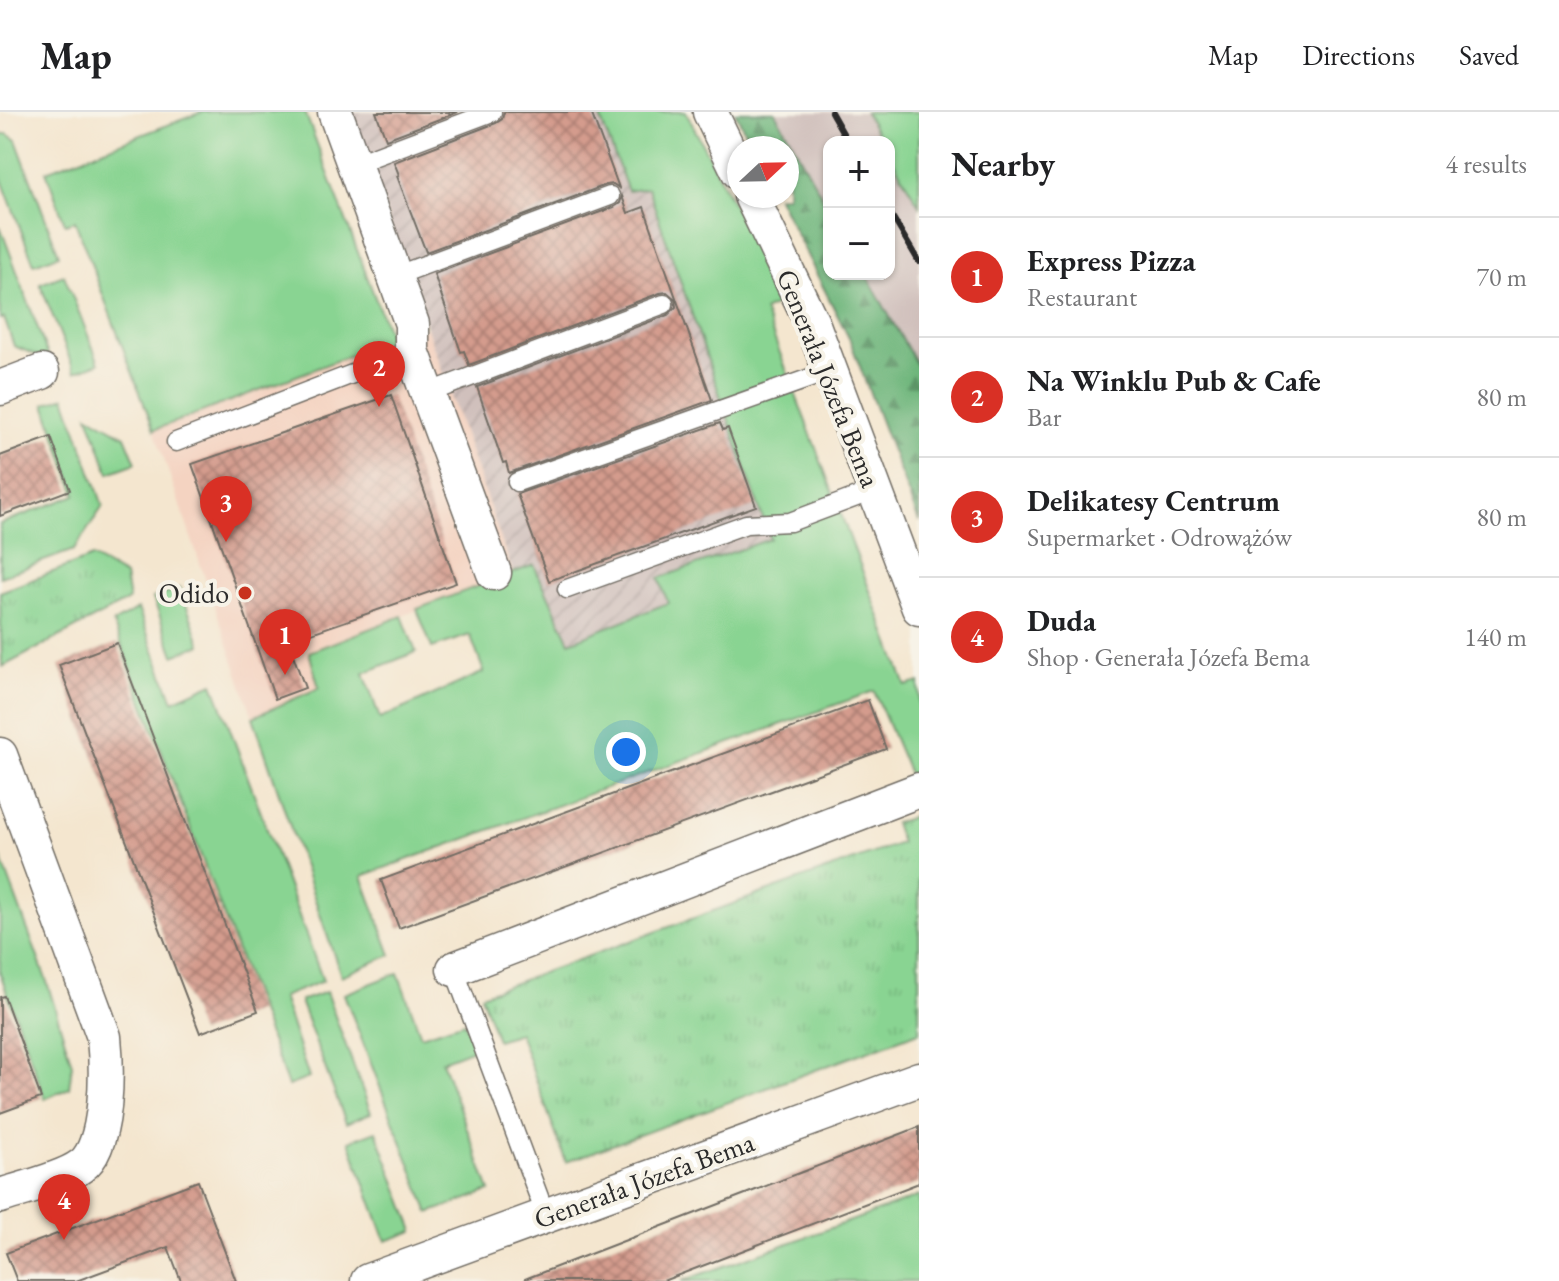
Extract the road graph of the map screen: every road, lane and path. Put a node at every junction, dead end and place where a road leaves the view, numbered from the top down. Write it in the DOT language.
graph roads {
  1 [pos="335,112"];
  2 [pos="492,112"];
  3 [pos="710,112"];
  4 [pos="727,147"];
  5 [pos="354,164"];
  6 [pos="610,196"];
  7 [pos="757,208"];
  8 [pos="395,276"];
  9 [pos="664,304"];
  10 [pos="412,351"];
  11 [pos="830,371"];
  12 [pos="42,372"];
  13 [pos="0,388"];
  14 [pos="428,393"];
  15 [pos="176,442"];
  16 [pos="517,482"];
  17 [pos="875,490"];
  18 [pos="494,573"];
  19 [pos="567,589"];
  20 [pos="919,608"];
  21 [pos="0,755"];
  22 [pos="919,790"];
  23 [pos="454,969"];
  24 [pos="919,1079"];
  25 [pos="0,1196"];
  26 [pos="546,1216"];
  27 [pos="368,1281"];
  1 -- 5 [label="street"];
  2 -- 5 [label="lane"];
  3 -- 4 [label="street"];
  5 -- 8 [label="street"];
  6 -- 8 [label="lane"];
  7 -- 11 [label="street, Generała Józefa Bema"];
  8 -- 10 [label="street"];
  9 -- 14 [label="lane"];
  10 -- 14 [label="street"];
  10 -- 15 [label="lane"];
  11 -- 16 [label="lane"];
  11 -- 17 [label="street, Generała Józefa Bema"];
  12 -- 13 [label="street"];
  14 -- 18 [label="street"];
  17 -- 19 [label="lane"];
  17 -- 20 [label="street, Generała Józefa Bema"];
  21 -- 25 [label="street"];
  22 -- 23 [label="street"];
  23 -- 26 [label="lane"];
  24 -- 26 [label="street, Generała Józefa Bema"];
  26 -- 27 [label="street, Generała Józefa Bema"];
}
